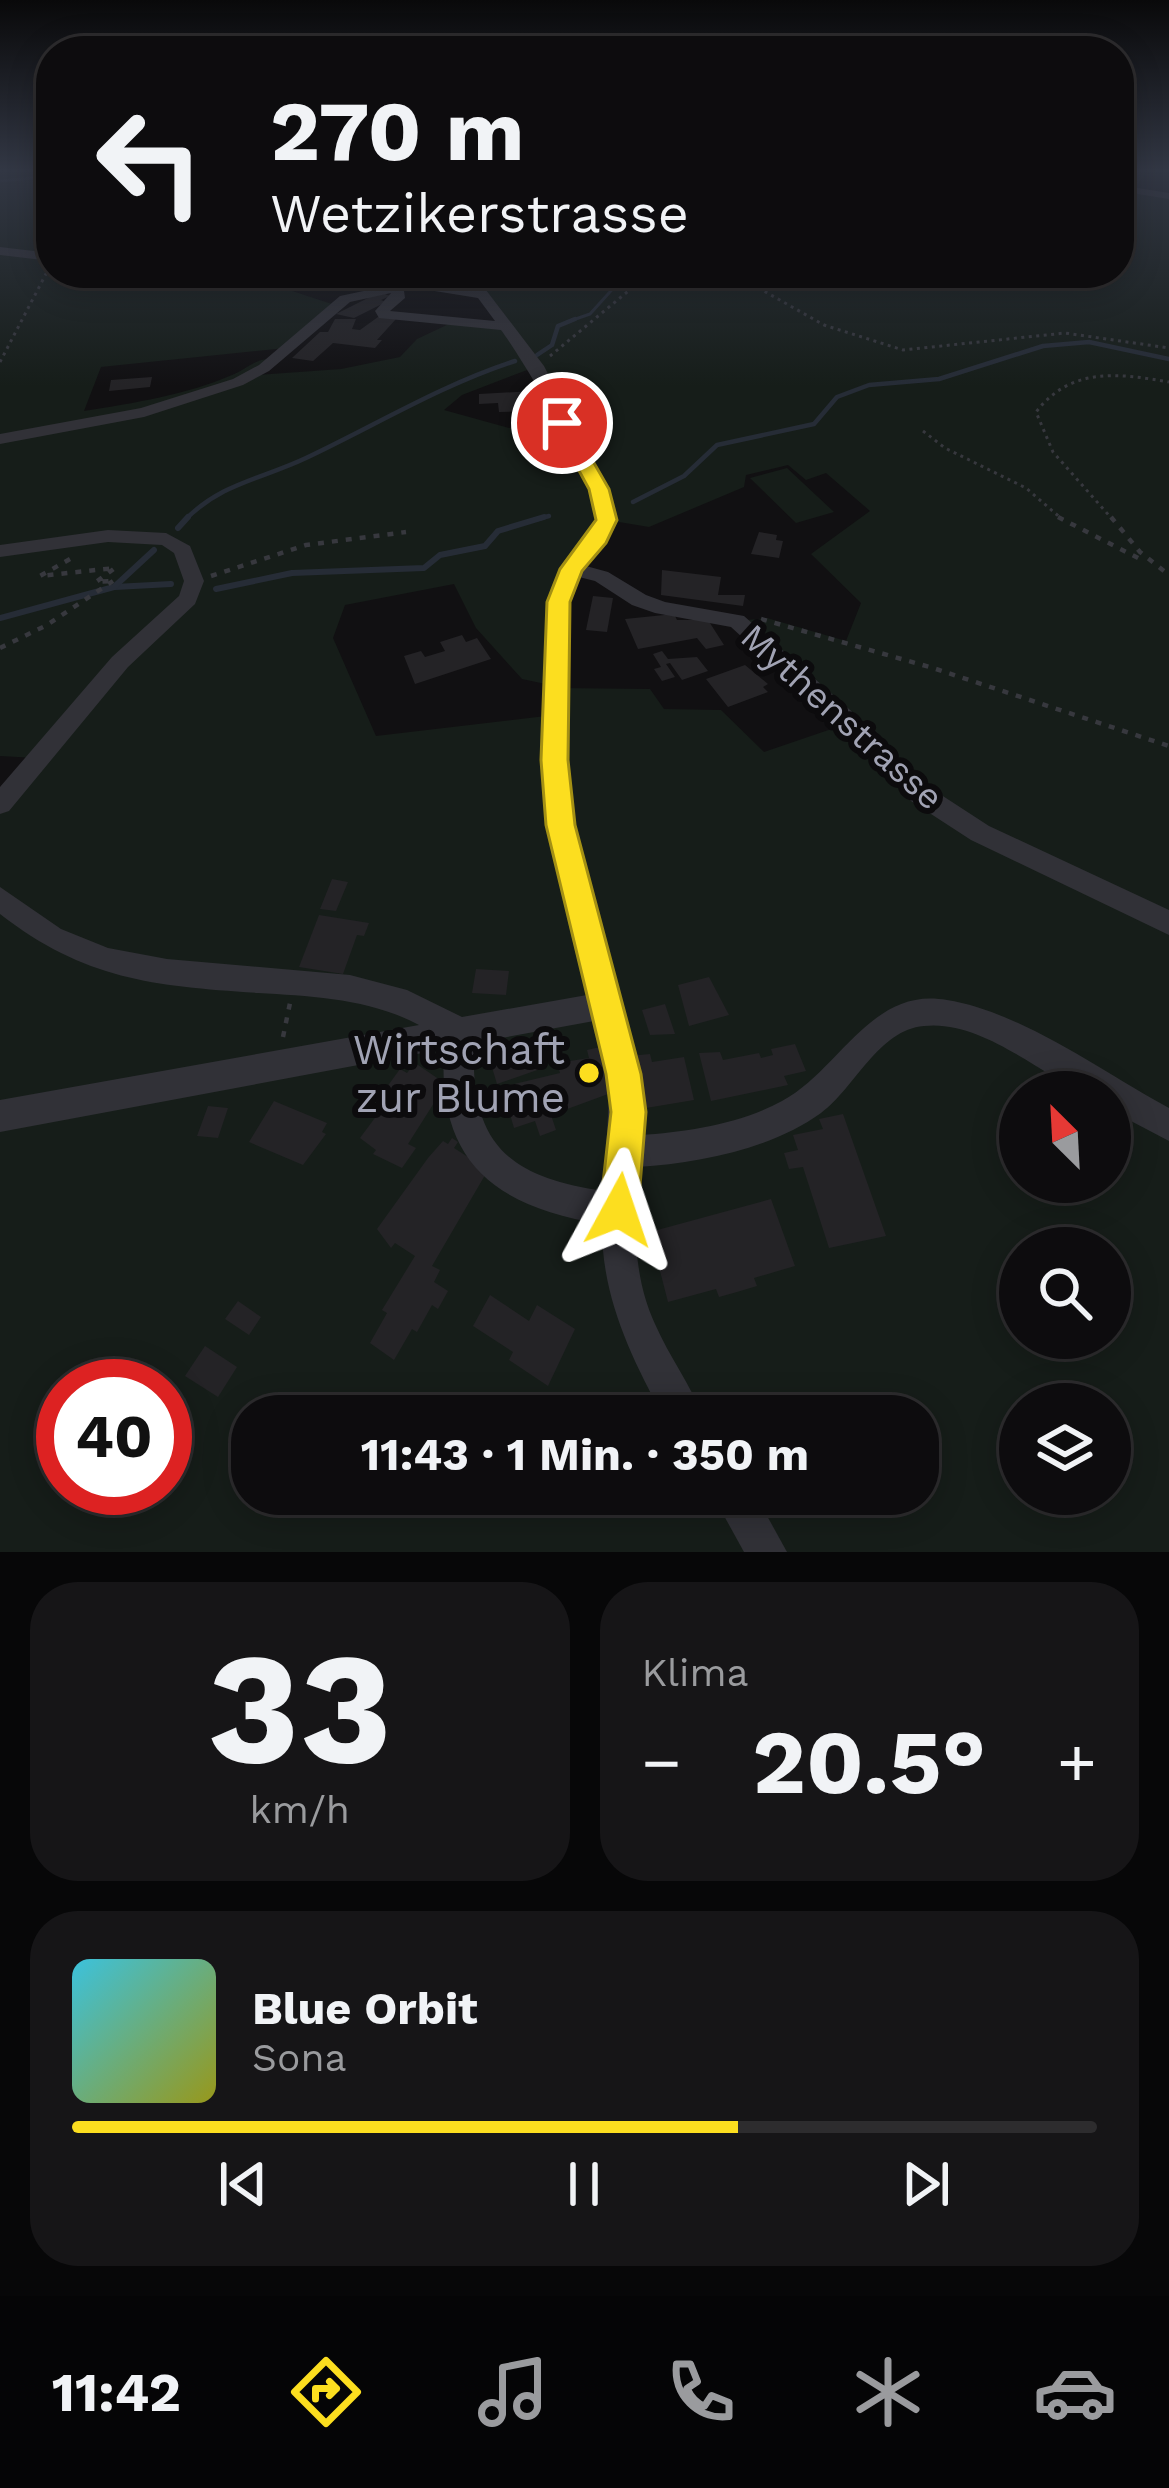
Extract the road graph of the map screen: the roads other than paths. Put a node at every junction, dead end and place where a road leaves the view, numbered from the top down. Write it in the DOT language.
graph roads {
  1 [pos="0,251"];
  2 [pos="36,258"];
  3 [pos="384,288"];
  4 [pos="402,288"];
  5 [pos="441,288"];
  6 [pos="477,288"];
  7 [pos="483,296"];
  8 [pos="506,326"];
  9 [pos="0,439"];
  10 [pos="0,551"];
  11 [pos="571,569"];
  12 [pos="0,804"];
  13 [pos="0,898"];
  14 [pos="1169,923"];
  15 [pos="605,1005"];
  16 [pos="459,1031"];
  17 [pos="1071,1071"];
  18 [pos="1131,1104"];
  19 [pos="0,1116"];
  20 [pos="1169,1125"];
  21 [pos="624,1152"];
  22 [pos="619,1210"];
  23 [pos="672,1395"];
  24 [pos="745,1515"];
  25 [pos="767,1552"];
  1 -- 2 [label="street"];
  3 -- 9 [label="street"];
  4 -- 8 [label="street"];
  5 -- 7 [label="street"];
  6 -- 7 [label="street"];
  7 -- 8 [label="street"];
  8 -- 11 [label="street"];
  10 -- 12 [label="street"];
  11 -- 14 [label="street, Mythenstrasse"];
  11 -- 15 [label="street"];
  13 -- 16 [label="street"];
  15 -- 16 [label="street"];
  15 -- 21 [label="street"];
  16 -- 19 [label="street"];
  16 -- 22 [label="street"];
  17 -- 21 [label="street"];
  18 -- 20 [label="street"];
  21 -- 22 [label="street"];
  22 -- 23 [label="street"];
  24 -- 25 [label="street"];
}
